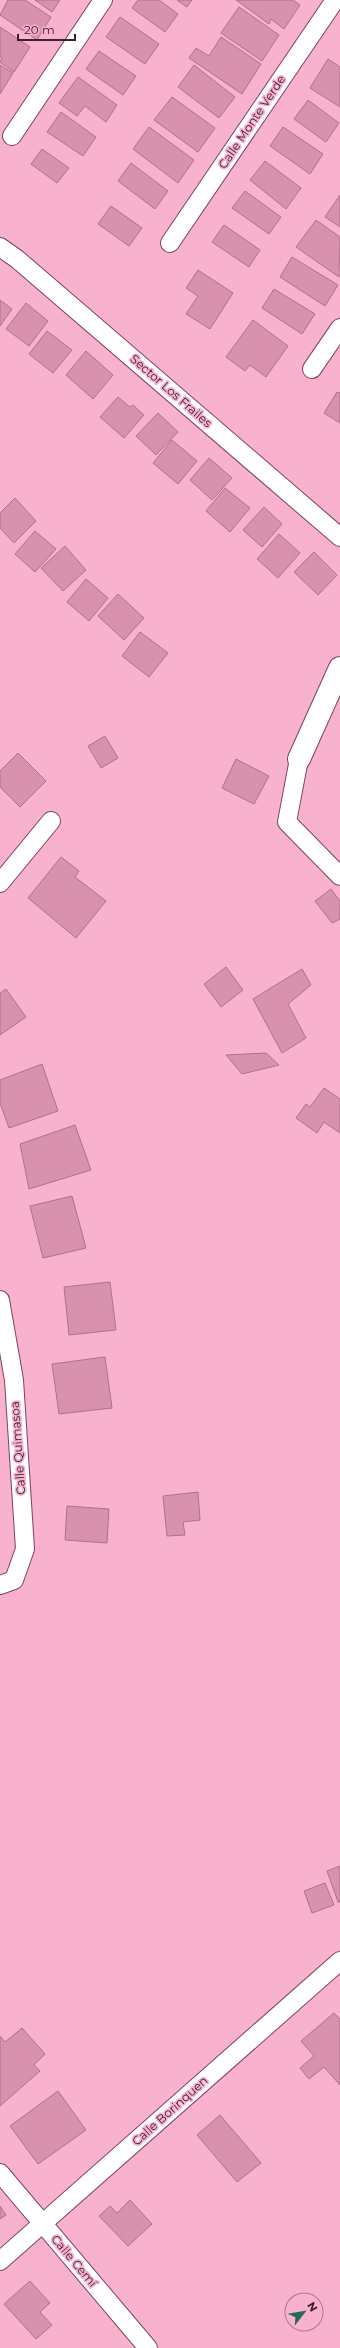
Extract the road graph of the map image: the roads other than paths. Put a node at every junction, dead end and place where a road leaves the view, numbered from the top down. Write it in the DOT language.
graph roads {
  1 [pos="103,0"];
  2 [pos="334,0"];
  3 [pos="12,136"];
  4 [pos="170,243"];
  5 [pos="0,247"];
  6 [pos="340,328"];
  7 [pos="312,369"];
  8 [pos="340,537"];
  9 [pos="340,668"];
  10 [pos="299,759"];
  11 [pos="51,821"];
  12 [pos="340,876"];
  13 [pos="0,883"];
  14 [pos="0,1300"];
  15 [pos="0,1585"];
  16 [pos="340,1961"];
  17 [pos="0,2173"];
  18 [pos="43,2224"];
  19 [pos="0,2261"];
  20 [pos="148,2348"];
  1 -- 3 [label="street"];
  2 -- 4 [label="street, Calle Monte Verde"];
  5 -- 8 [label="street, Sector Los Frailes"];
  6 -- 7 [label="street"];
  9 -- 10 [label="street"];
  10 -- 12 [label="street"];
  11 -- 13 [label="street"];
  14 -- 15 [label="street, Calle Quimasoa"];
  16 -- 18 [label="street, Calle Borinquen"];
  17 -- 18 [label="street, Calle Cemí"];
  18 -- 19 [label="street, Calle Borinquen"];
  18 -- 20 [label="street, Calle Cemí"];
}
